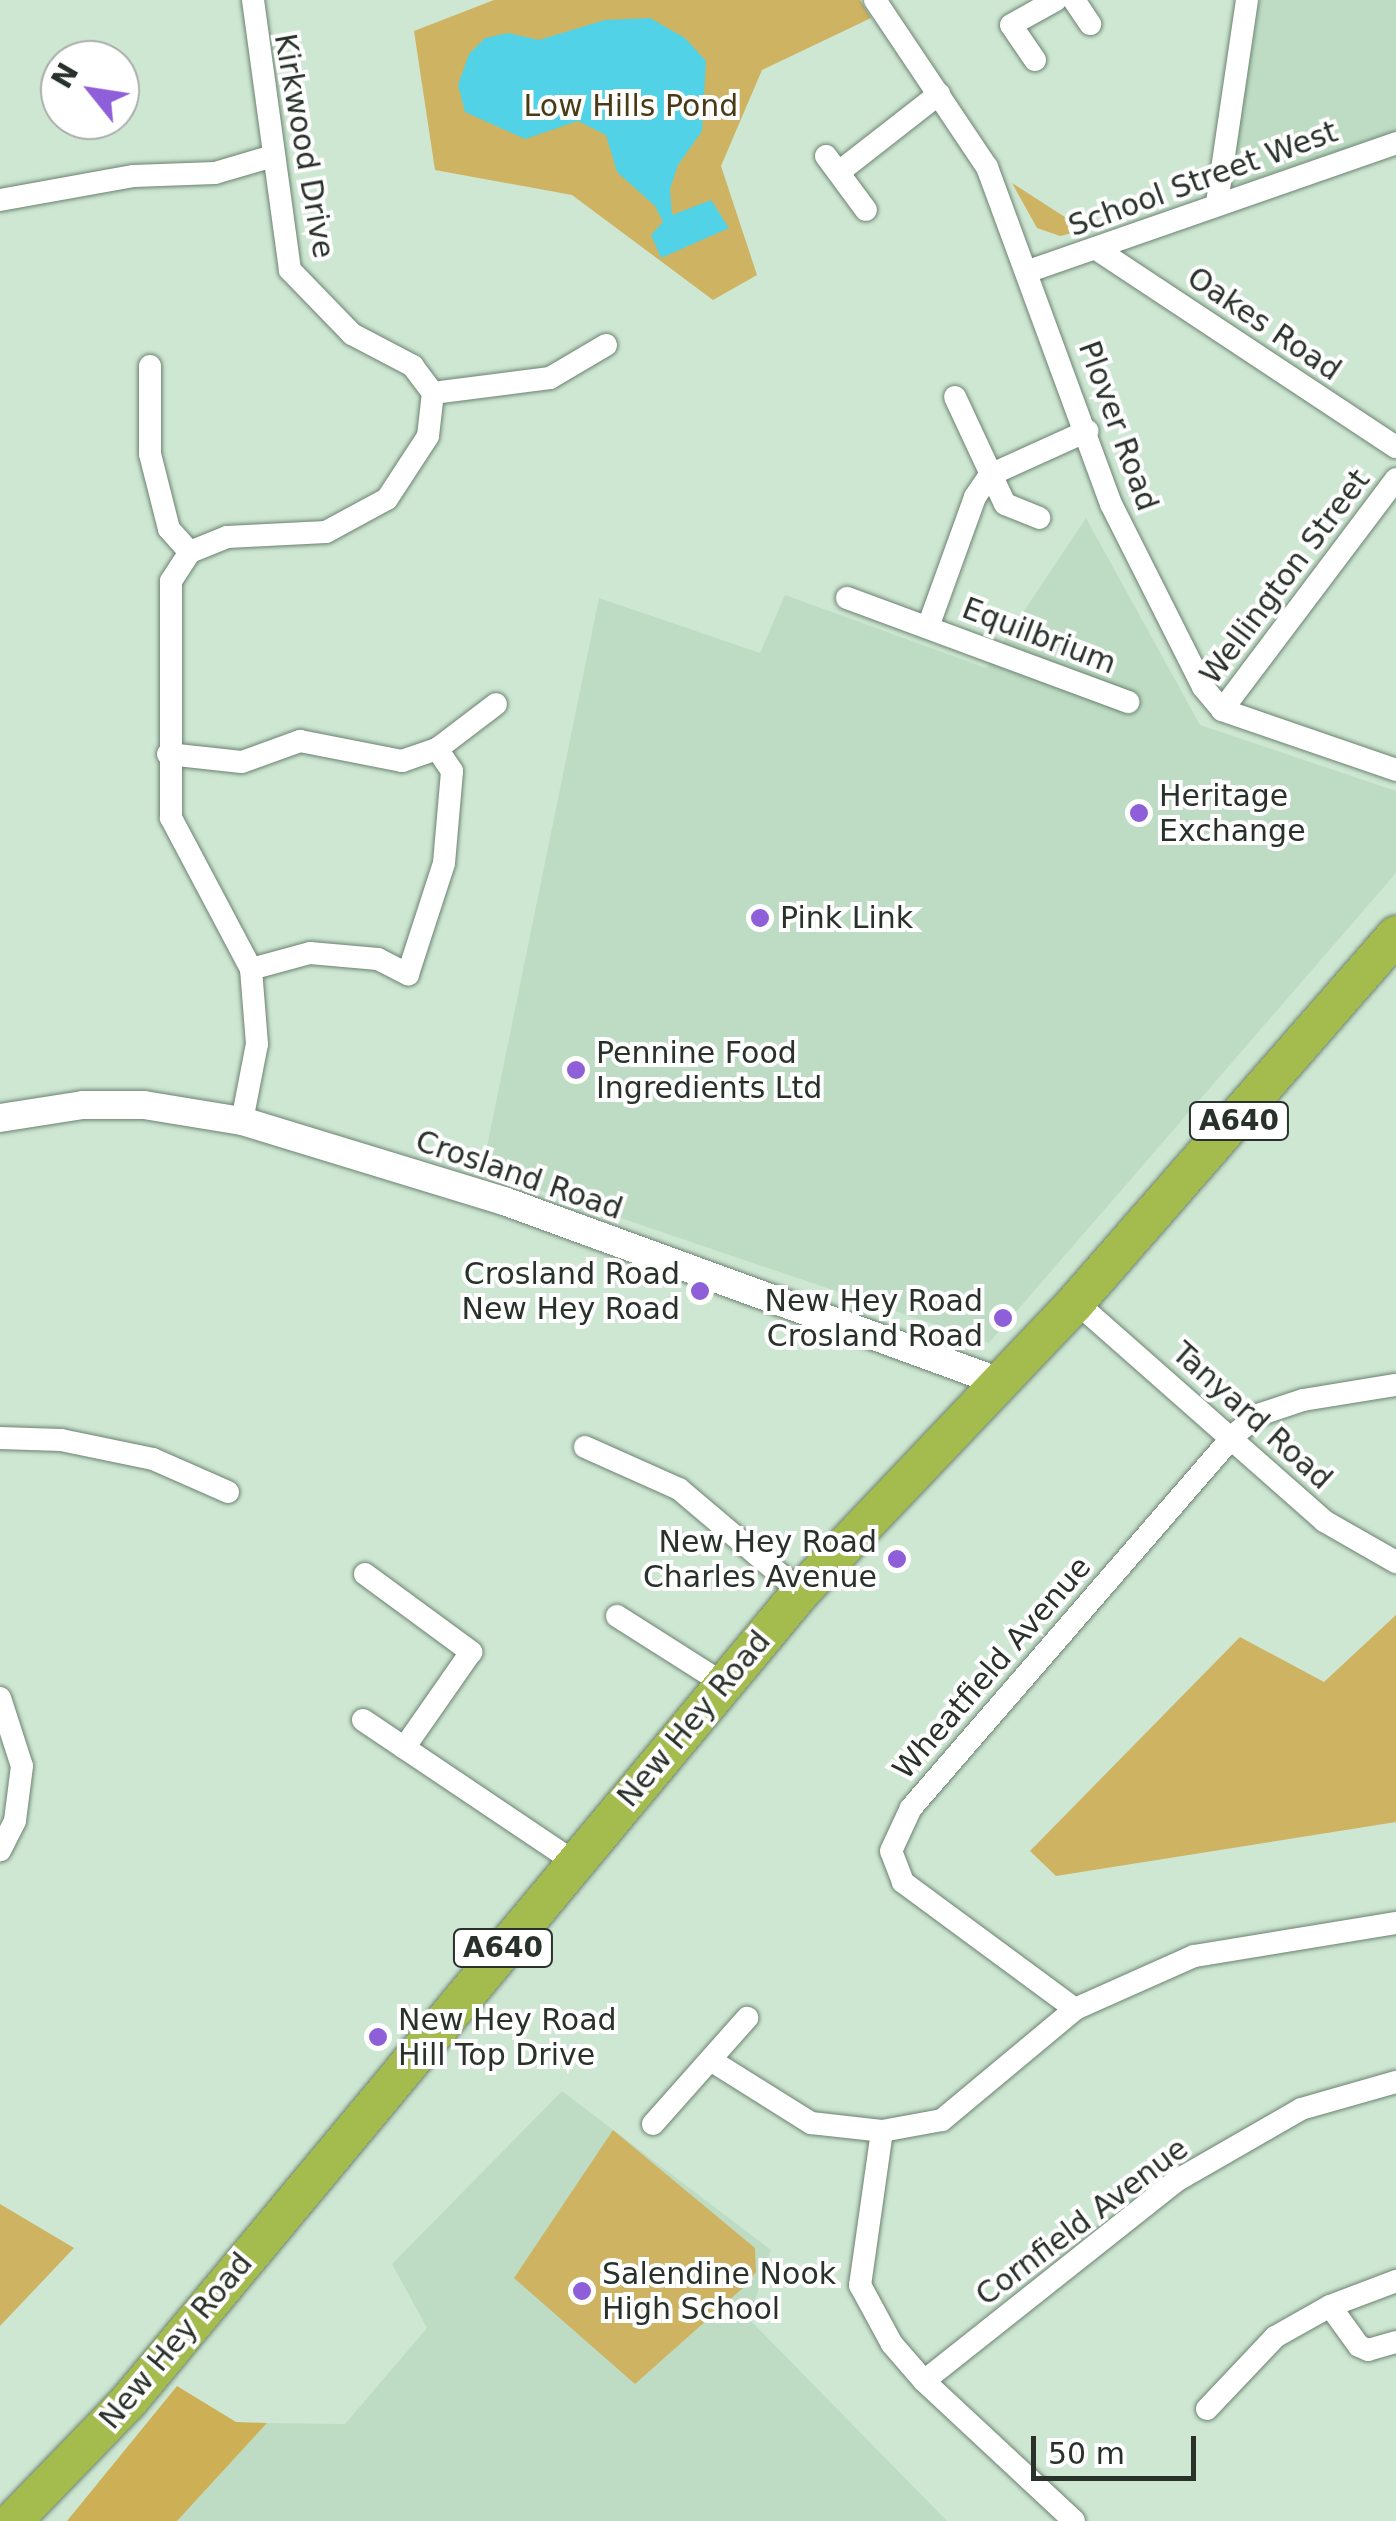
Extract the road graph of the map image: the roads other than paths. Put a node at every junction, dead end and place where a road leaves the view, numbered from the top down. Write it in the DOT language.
graph roads {
  1 [pos="252,0"];
  2 [pos="1056,0"];
  3 [pos="1074,0"];
  4 [pos="1246,0"];
  5 [pos="878,1"];
  6 [pos="1090,24"];
  7 [pos="1035,60"];
  8 [pos="940,94"];
  9 [pos="1396,144"];
  10 [pos="273,156"];
  11 [pos="0,200"];
  12 [pos="1217,202"];
  13 [pos="866,210"];
  14 [pos="1098,250"];
  15 [pos="1030,271"];
  16 [pos="606,345"];
  17 [pos="150,366"];
  18 [pos="433,393"];
  19 [pos="955,397"];
  20 [pos="1087,431"];
  21 [pos="1396,448"];
  22 [pos="990,475"];
  23 [pos="1396,478"];
  24 [pos="1040,518"];
  25 [pos="190,552"];
  26 [pos="846,598"];
  27 [pos="928,626"];
  28 [pos="1128,702"];
  29 [pos="496,704"];
  30 [pos="1222,710"];
  31 [pos="437,750"];
  32 [pos="168,754"];
  33 [pos="1396,770"];
  34 [pos="1396,935"];
  35 [pos="251,969"];
  36 [pos="0,1118"];
  37 [pos="242,1121"];
  38 [pos="1076,1302"];
  39 [pos="1002,1382"];
  40 [pos="1396,1384"];
  41 [pos="1233,1436"];
  42 [pos="0,1438"];
  43 [pos="585,1448"];
  44 [pos="228,1492"];
  45 [pos="1396,1562"];
  46 [pos="365,1574"];
  47 [pos="801,1592"];
  48 [pos="616,1616"];
  49 [pos="724,1684"];
  50 [pos="0,1698"];
  51 [pos="363,1720"];
  52 [pos="404,1748"];
  53 [pos="0,1850"];
  54 [pos="574,1862"];
  55 [pos="1396,1922"];
  56 [pos="1075,2009"];
  57 [pos="747,2018"];
  58 [pos="712,2060"];
  59 [pos="1396,2082"];
  60 [pos="653,2124"];
  61 [pos="882,2131"];
  62 [pos="1396,2281"];
  63 [pos="1330,2306"];
  64 [pos="1396,2342"];
  65 [pos="924,2381"];
  66 [pos="1208,2409"];
  67 [pos="13,2521"];
  68 [pos="1074,2521"];
  1 -- 10 [label="street, Kirkwood Drive"];
  2 -- 7 [label="street"];
  3 -- 6 [label="street"];
  4 -- 12 [label="street"];
  5 -- 8 [label="street, Plover Road"];
  8 -- 13 [label="street"];
  8 -- 15 [label="street, Plover Road"];
  9 -- 12 [label="street, School Street West"];
  10 -- 11 [label="street"];
  10 -- 18 [label="street, Kirkwood Drive"];
  12 -- 14 [label="street, School Street West"];
  14 -- 15 [label="street, School Street West"];
  14 -- 21 [label="street, Oakes Road"];
  15 -- 20 [label="street, Plover Road"];
  16 -- 18 [label="street"];
  17 -- 25 [label="street"];
  18 -- 25 [label="street"];
  19 -- 22 [label="street"];
  20 -- 22 [label="street"];
  20 -- 30 [label="street, Plover Road"];
  22 -- 24 [label="street"];
  22 -- 27 [label="street, Equilbrium"];
  23 -- 30 [label="street, Wellington Street"];
  25 -- 32 [label="street"];
  26 -- 27 [label="street, Equilbrium"];
  27 -- 28 [label="street, Equilbrium"];
  29 -- 31 [label="street"];
  30 -- 33 [label="street"];
  31 -- 32 [label="street"];
  31 -- 35 [label="street"];
  32 -- 35 [label="street"];
  34 -- 38 [label="highway, New Hey Road / A640"];
  35 -- 37 [label="street"];
  36 -- 37 [label="street, Crosland Road"];
  37 -- 39 [label="street, Crosland Road"];
  38 -- 39 [label="highway, New Hey Road / A640"];
  38 -- 41 [label="street, Tanyard Road"];
  39 -- 47 [label="highway, New Hey Road / A640"];
  40 -- 41 [label="street, Wheatfield Avenue"];
  41 -- 45 [label="street, Tanyard Road"];
  41 -- 56 [label="street, Wheatfield Avenue"];
  42 -- 44 [label="street"];
  43 -- 47 [label="street"];
  46 -- 52 [label="street"];
  47 -- 49 [label="highway, New Hey Road / A640"];
  48 -- 49 [label="street"];
  49 -- 54 [label="highway, New Hey Road / A640"];
  50 -- 53 [label="street"];
  51 -- 52 [label="street"];
  52 -- 54 [label="street"];
  54 -- 67 [label="highway, New Hey Road / A640"];
  55 -- 56 [label="street"];
  56 -- 61 [label="street"];
  57 -- 58 [label="street"];
  58 -- 60 [label="street"];
  58 -- 61 [label="street"];
  59 -- 65 [label="street, Cornfield Avenue"];
  61 -- 65 [label="street"];
  62 -- 63 [label="street"];
  63 -- 64 [label="street"];
  63 -- 66 [label="street"];
  65 -- 68 [label="street"];
}
